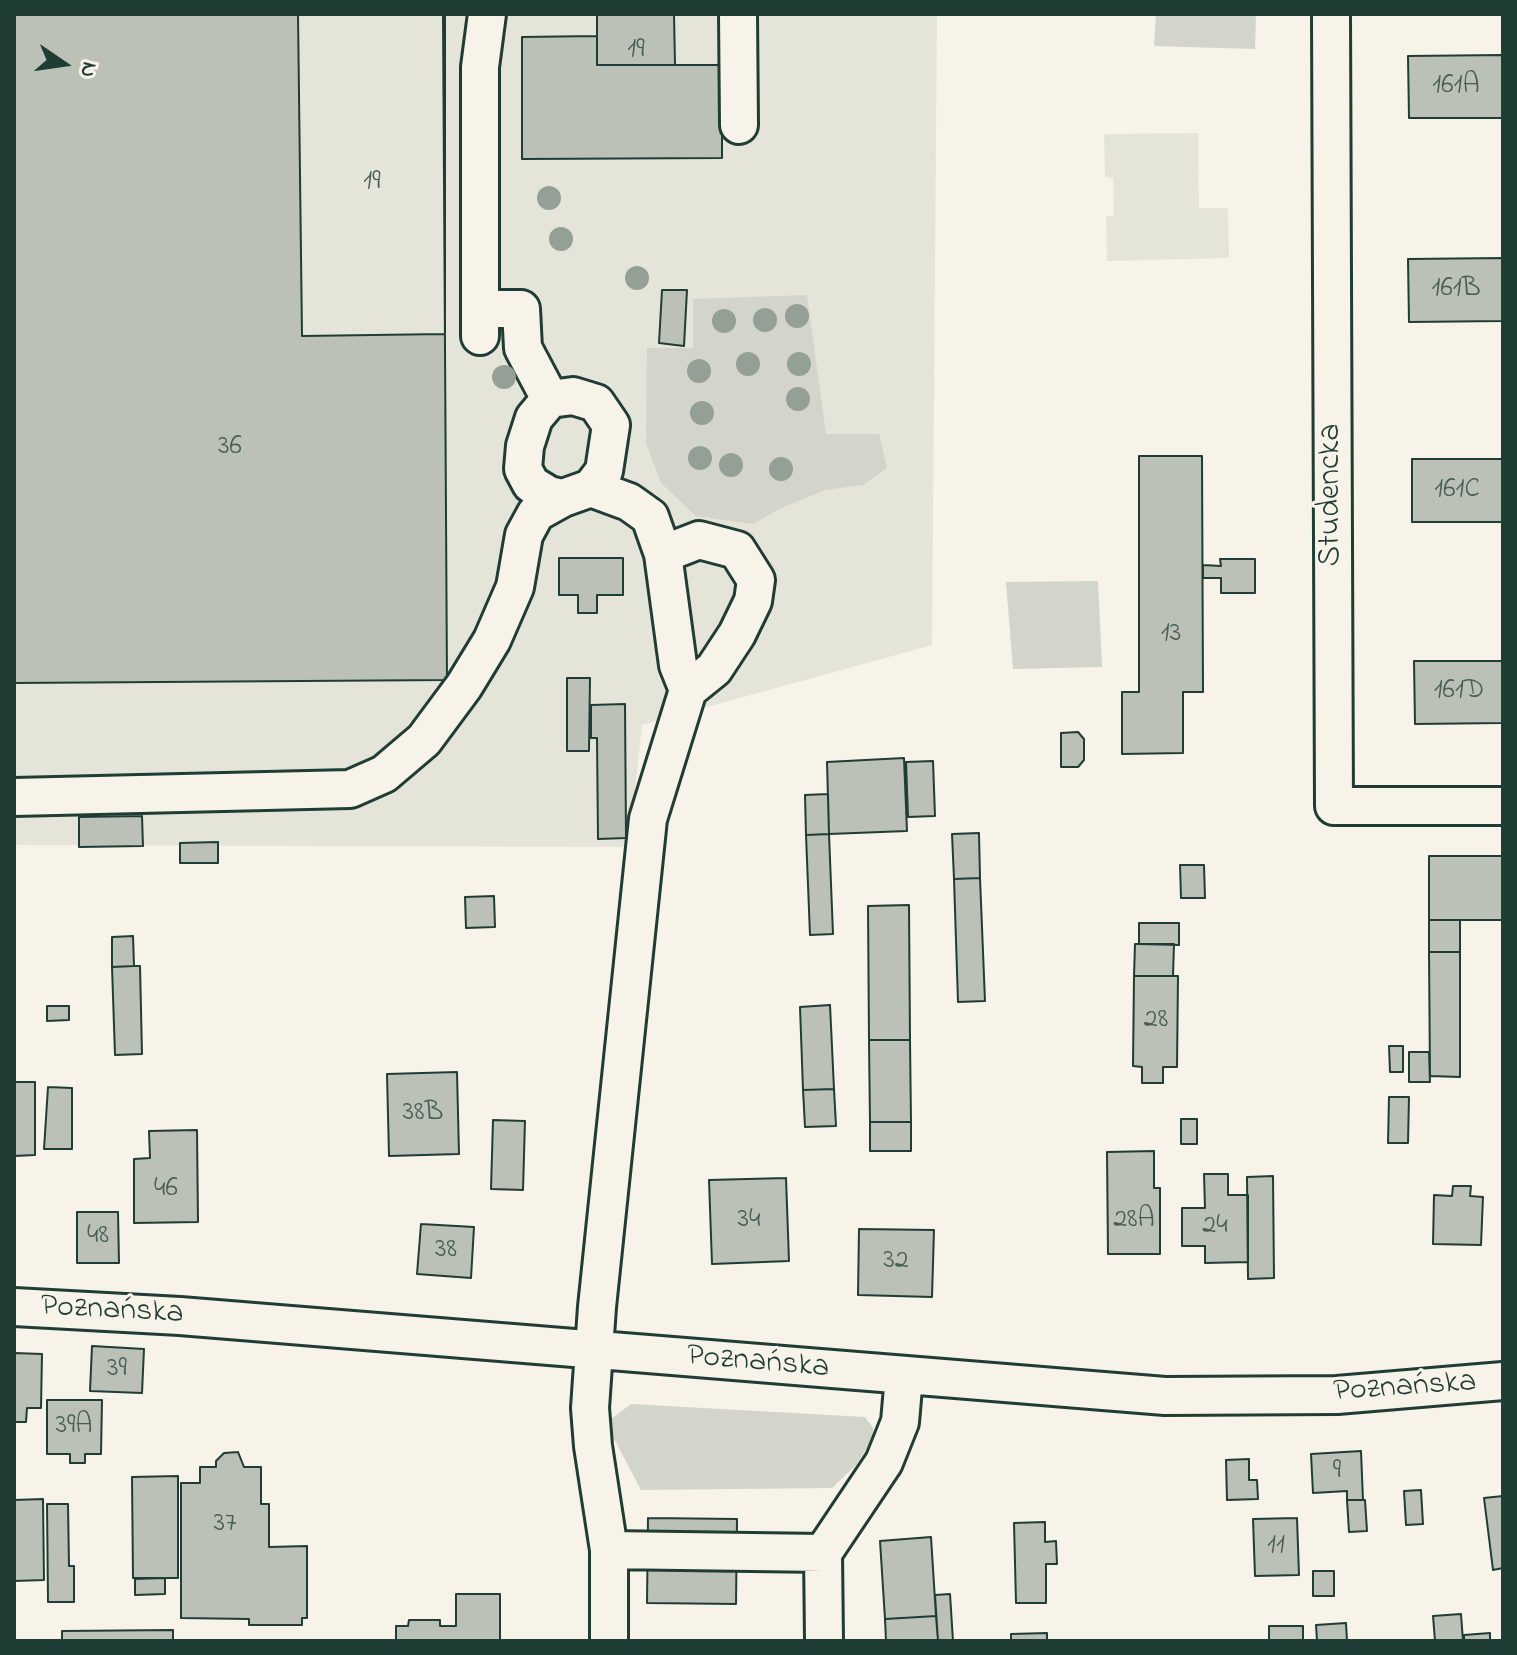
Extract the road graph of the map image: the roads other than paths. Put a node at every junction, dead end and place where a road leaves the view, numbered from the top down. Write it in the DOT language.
graph roads {
  1 [pos="487,14"];
  2 [pos="738,14"];
  3 [pos="1331,14"];
  4 [pos="739,125"];
  5 [pos="550,399"];
  6 [pos="577,493"];
  7 [pos="663,554"];
  8 [pos="688,690"];
  9 [pos="14,797"];
  10 [pos="1503,806"];
  11 [pos="14,1307"];
  12 [pos="594,1350"];
  13 [pos="904,1376"];
  14 [pos="1503,1381"];
  15 [pos="609,1550"];
  16 [pos="823,1553"];
  17 [pos="609,1641"];
  18 [pos="824,1641"];
  1 -- 5 [label="street"];
  2 -- 4 [label="street"];
  3 -- 10 [label="street, Studencka"];
  5 -- 6 [label="street"];
  5 -- 6 [label="street"];
  6 -- 7 [label="street"];
  6 -- 9 [label="street"];
  7 -- 8 [label="street"];
  7 -- 8 [label="street"];
  8 -- 12 [label="street"];
  11 -- 12 [label="street, Poznańska"];
  12 -- 13 [label="street, Poznańska"];
  12 -- 15 [label="street"];
  13 -- 14 [label="street, Poznańska"];
  13 -- 16 [label="street"];
  15 -- 16 [label="street"];
  15 -- 17 [label="street"];
  16 -- 18 [label="street"];
}
